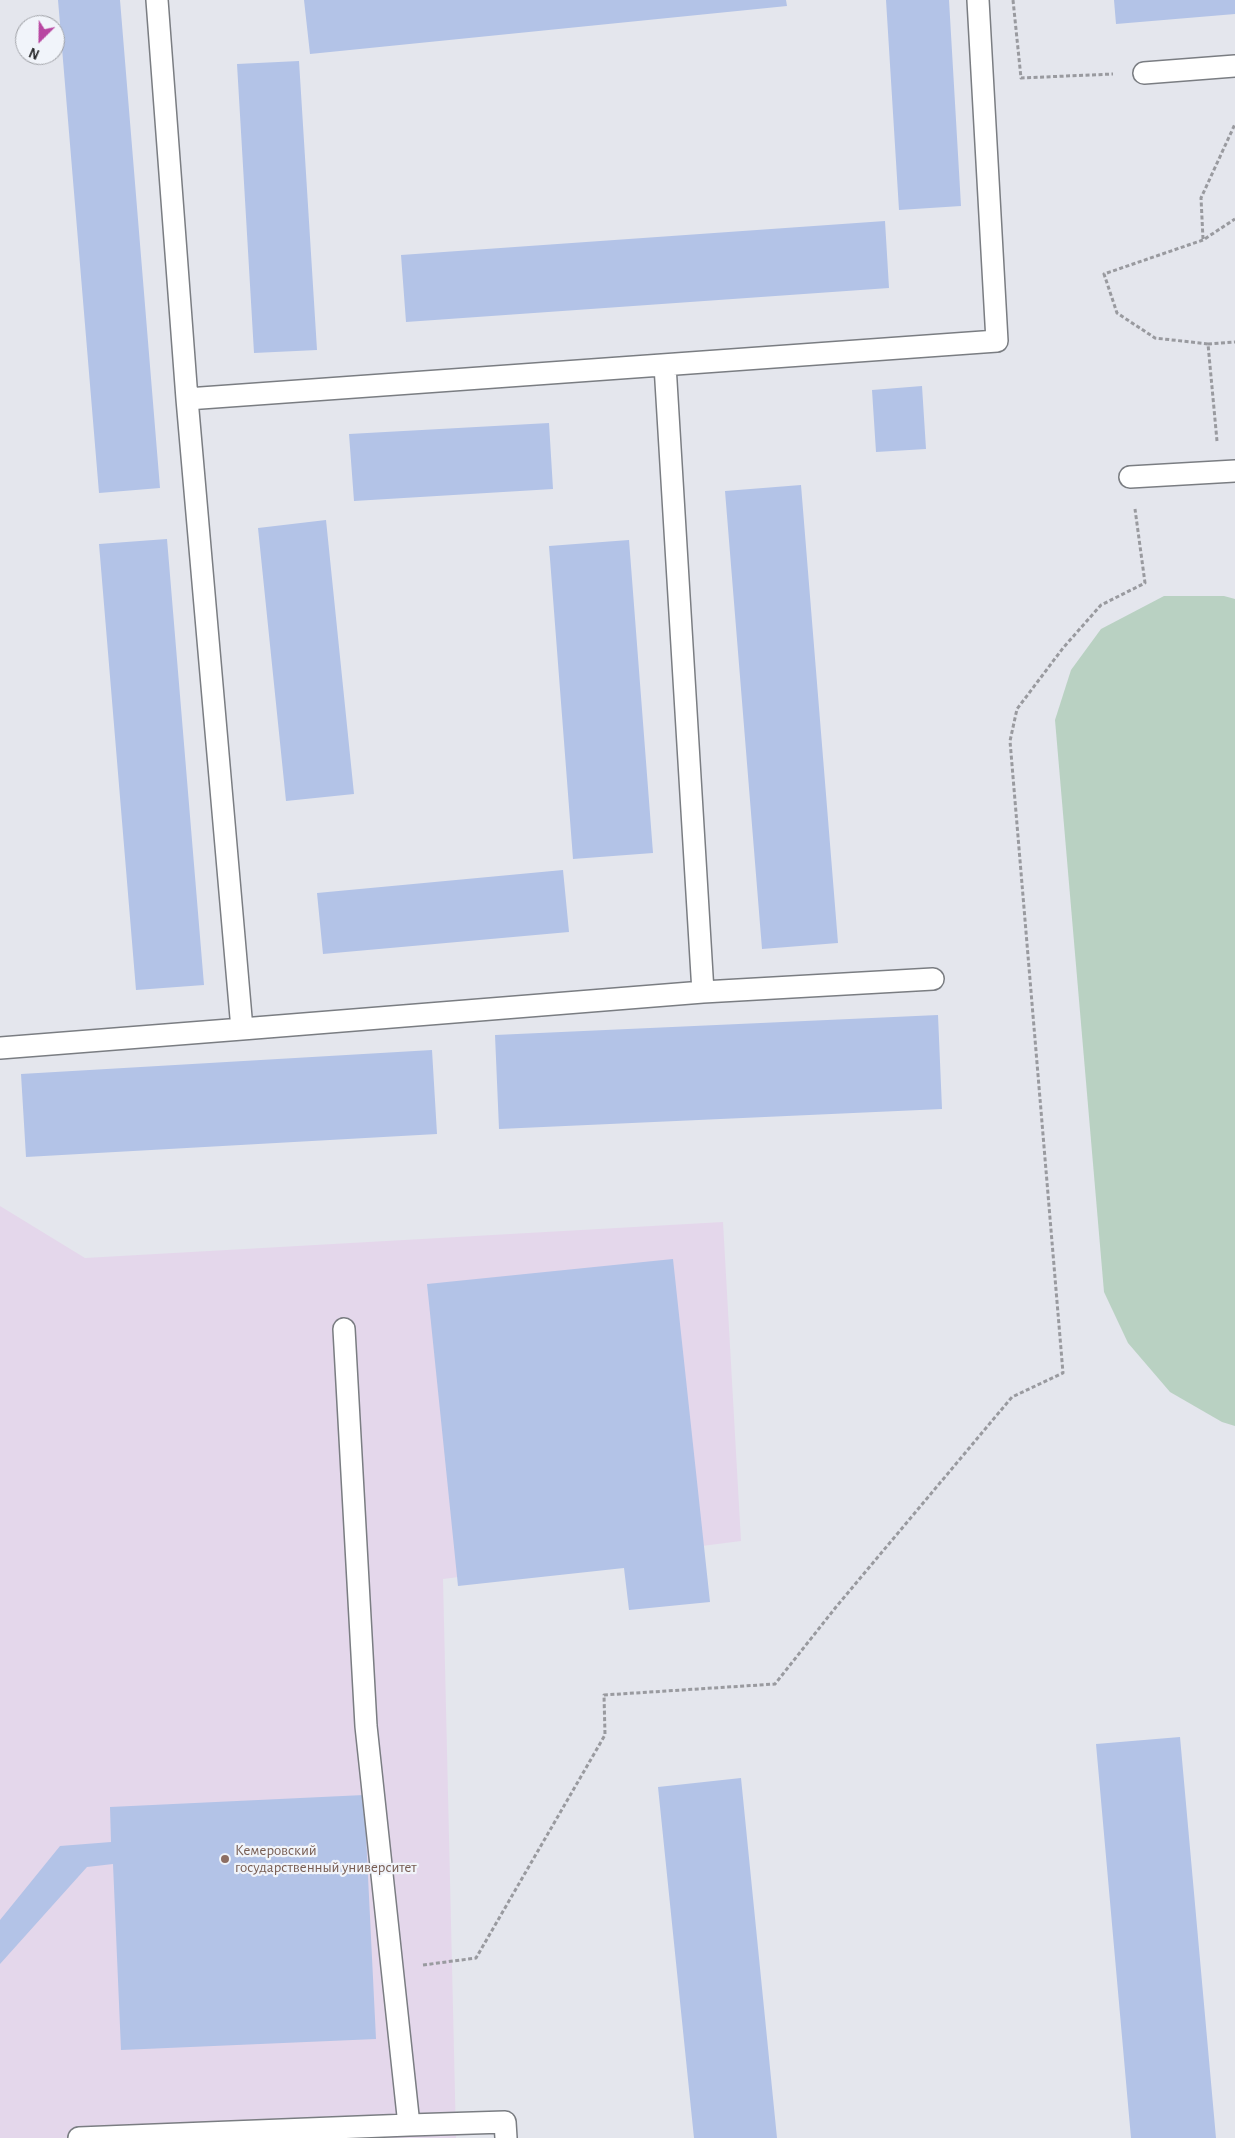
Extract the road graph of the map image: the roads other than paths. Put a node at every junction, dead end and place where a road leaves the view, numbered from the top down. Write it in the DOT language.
graph roads {
  1 [pos="157,0"];
  2 [pos="978,0"];
  3 [pos="1235,66"];
  4 [pos="1144,73"];
  5 [pos="665,365"];
  6 [pos="187,399"];
  7 [pos="1227,472"];
  8 [pos="1130,477"];
  9 [pos="933,979"];
  10 [pos="703,992"];
  11 [pos="242,1030"];
  12 [pos="0,1048"];
  13 [pos="344,1329"];
  14 [pos="409,2125"];
  15 [pos="79,2138"];
  16 [pos="506,2138"];
  1 -- 6 [label="lane"];
  2 -- 5 [label="lane"];
  3 -- 4 [label="lane"];
  5 -- 6 [label="lane"];
  5 -- 10 [label="lane"];
  6 -- 11 [label="lane"];
  7 -- 8 [label="lane"];
  9 -- 10 [label="lane"];
  10 -- 11 [label="lane"];
  11 -- 12 [label="lane"];
  13 -- 14 [label="lane"];
  14 -- 15 [label="lane"];
  14 -- 16 [label="lane"];
}
